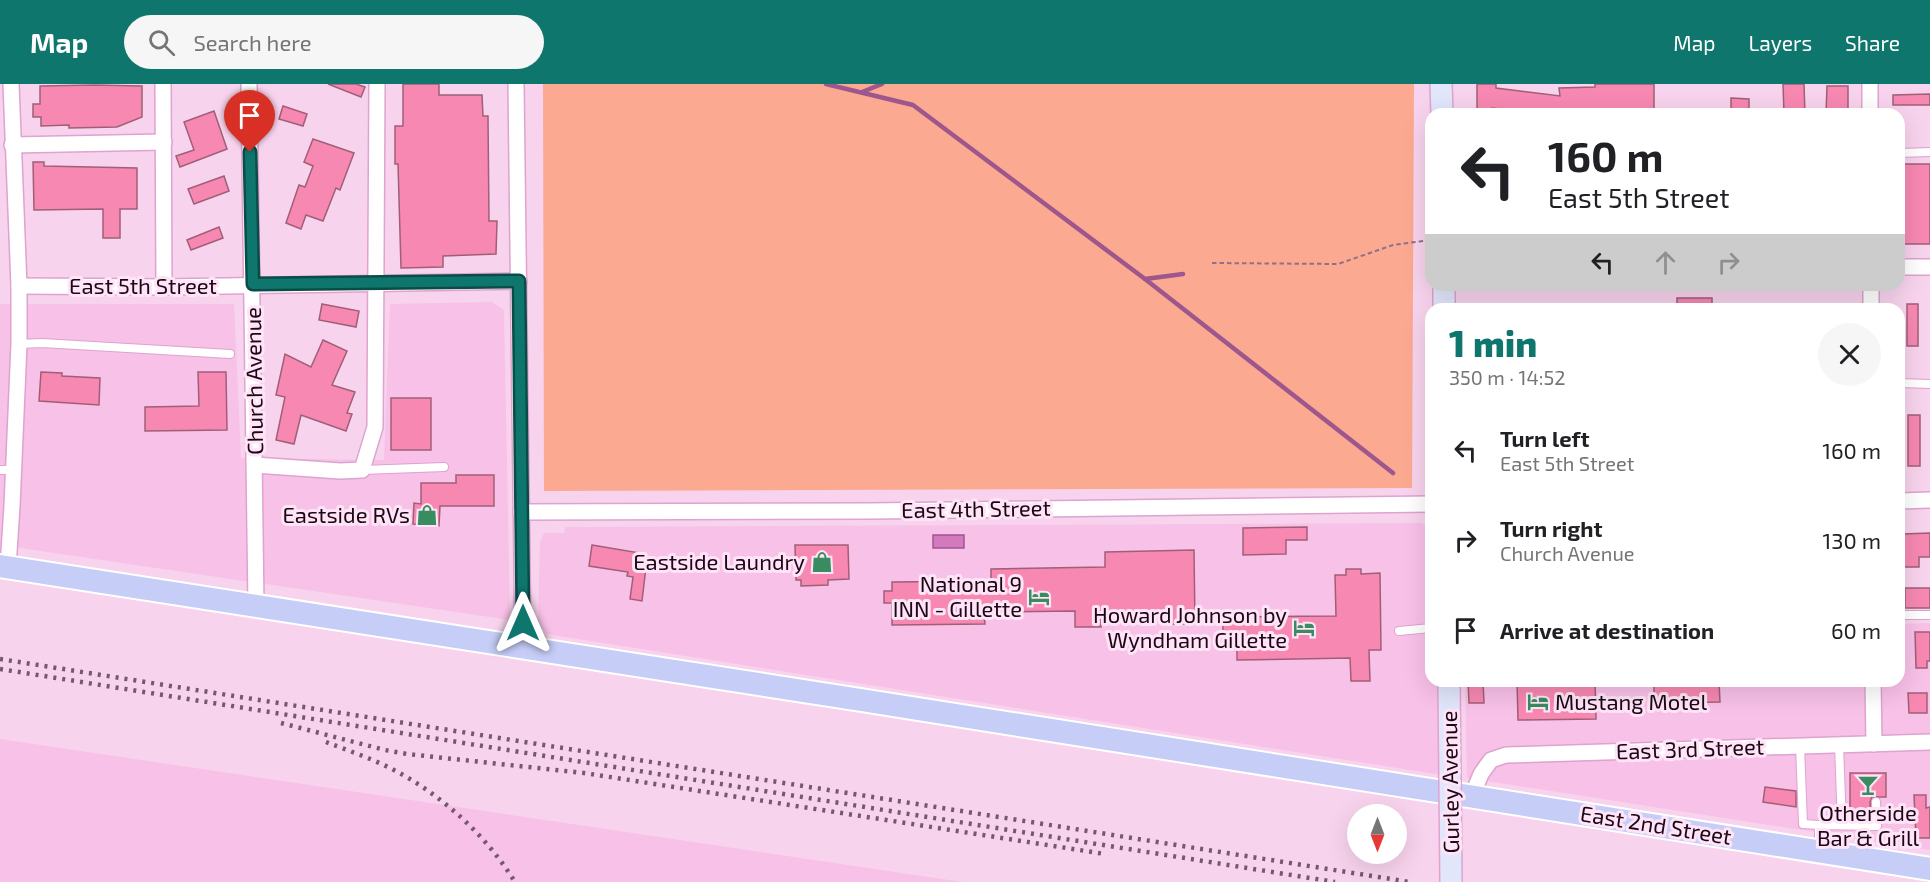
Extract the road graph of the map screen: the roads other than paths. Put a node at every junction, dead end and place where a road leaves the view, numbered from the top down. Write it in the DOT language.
graph roads {
  1 [pos="11,84"];
  2 [pos="163,84"];
  3 [pos="249,84"];
  4 [pos="377,84"];
  5 [pos="516,84"];
  6 [pos="1441,84"];
  7 [pos="1870,84"];
  8 [pos="1442,108"];
  9 [pos="1870,108"];
  10 [pos="164,142"];
  11 [pos="12,145"];
  12 [pos="1930,152"];
  13 [pos="1905,153"];
  14 [pos="1905,267"];
  15 [pos="1930,267"];
  16 [pos="519,281"];
  17 [pos="253,284"];
  18 [pos="376,284"];
  19 [pos="19,286"];
  20 [pos="164,287"];
  21 [pos="19,344"];
  22 [pos="230,354"];
  23 [pos="1905,384"];
  24 [pos="1930,384"];
  25 [pos="255,465"];
  26 [pos="444,467"];
  27 [pos="7,470"];
  28 [pos="362,470"];
  29 [pos="1930,500"];
  30 [pos="1905,501"];
  31 [pos="1425,504"];
  32 [pos="521,512"];
  33 [pos="4,566"];
  34 [pos="256,606"];
  35 [pos="1905,615"];
  36 [pos="1930,615"];
  37 [pos="1425,629"];
  38 [pos="1399,631"];
  39 [pos="523,647"];
  40 [pos="1449,687"];
  41 [pos="1874,687"];
  42 [pos="1930,742"];
  43 [pos="1874,744"];
  44 [pos="1839,745"];
  45 [pos="1800,746"];
  46 [pos="1472,796"];
  47 [pos="1876,802"];
  48 [pos="1819,825"];
  49 [pos="1842,825"];
  50 [pos="1819,852"];
  51 [pos="1930,869"];
  52 [pos="1451,882"];
  1 -- 11 [label="street"];
  2 -- 10 [label="street"];
  3 -- 17 [label="street, Church Avenue"];
  4 -- 18 [label="street"];
  5 -- 16 [label="street"];
  6 -- 8 [label="street"];
  7 -- 9 [label="street"];
  10 -- 11 [label="street"];
  10 -- 20 [label="street"];
  11 -- 19 [label="street"];
  12 -- 13 [label="lane"];
  14 -- 15 [label="street"];
  16 -- 18 [label="street, East 5th Street"];
  16 -- 32 [label="street"];
  17 -- 18 [label="street, East 5th Street"];
  17 -- 20 [label="street, East 5th Street"];
  17 -- 25 [label="street, Church Avenue"];
  18 -- 28 [label="street"];
  19 -- 20 [label="street, East 5th Street"];
  19 -- 21 [label="street"];
  21 -- 22 [label="lane"];
  21 -- 27 [label="street"];
  23 -- 24 [label="lane"];
  25 -- 28 [label="street"];
  25 -- 34 [label="street, Church Avenue"];
  26 -- 28 [label="lane"];
  27 -- 33 [label="street"];
  29 -- 30 [label="street"];
  31 -- 32 [label="street, East 4th Street"];
  32 -- 39 [label="street"];
  33 -- 34 [label="main road, East 2nd Street"];
  34 -- 39 [label="main road, East 2nd Street"];
  35 -- 36 [label="lane"];
  37 -- 38 [label="lane"];
  39 -- 46 [label="main road, East 2nd Street"];
  40 -- 52 [label="street, Gurley Avenue, bridge"];
  41 -- 43 [label="street"];
  42 -- 43 [label="street, East 3rd Street"];
  43 -- 44 [label="street, East 3rd Street"];
  44 -- 45 [label="street, East 3rd Street"];
  44 -- 49 [label="lane"];
  45 -- 46 [label="street, East 3rd Street"];
  45 -- 48 [label="lane"];
  46 -- 50 [label="main road, East 2nd Street"];
  47 -- 49 [label="lane"];
  48 -- 49 [label="lane"];
  48 -- 50 [label="lane"];
  50 -- 51 [label="main road, East 2nd Street"];
}
